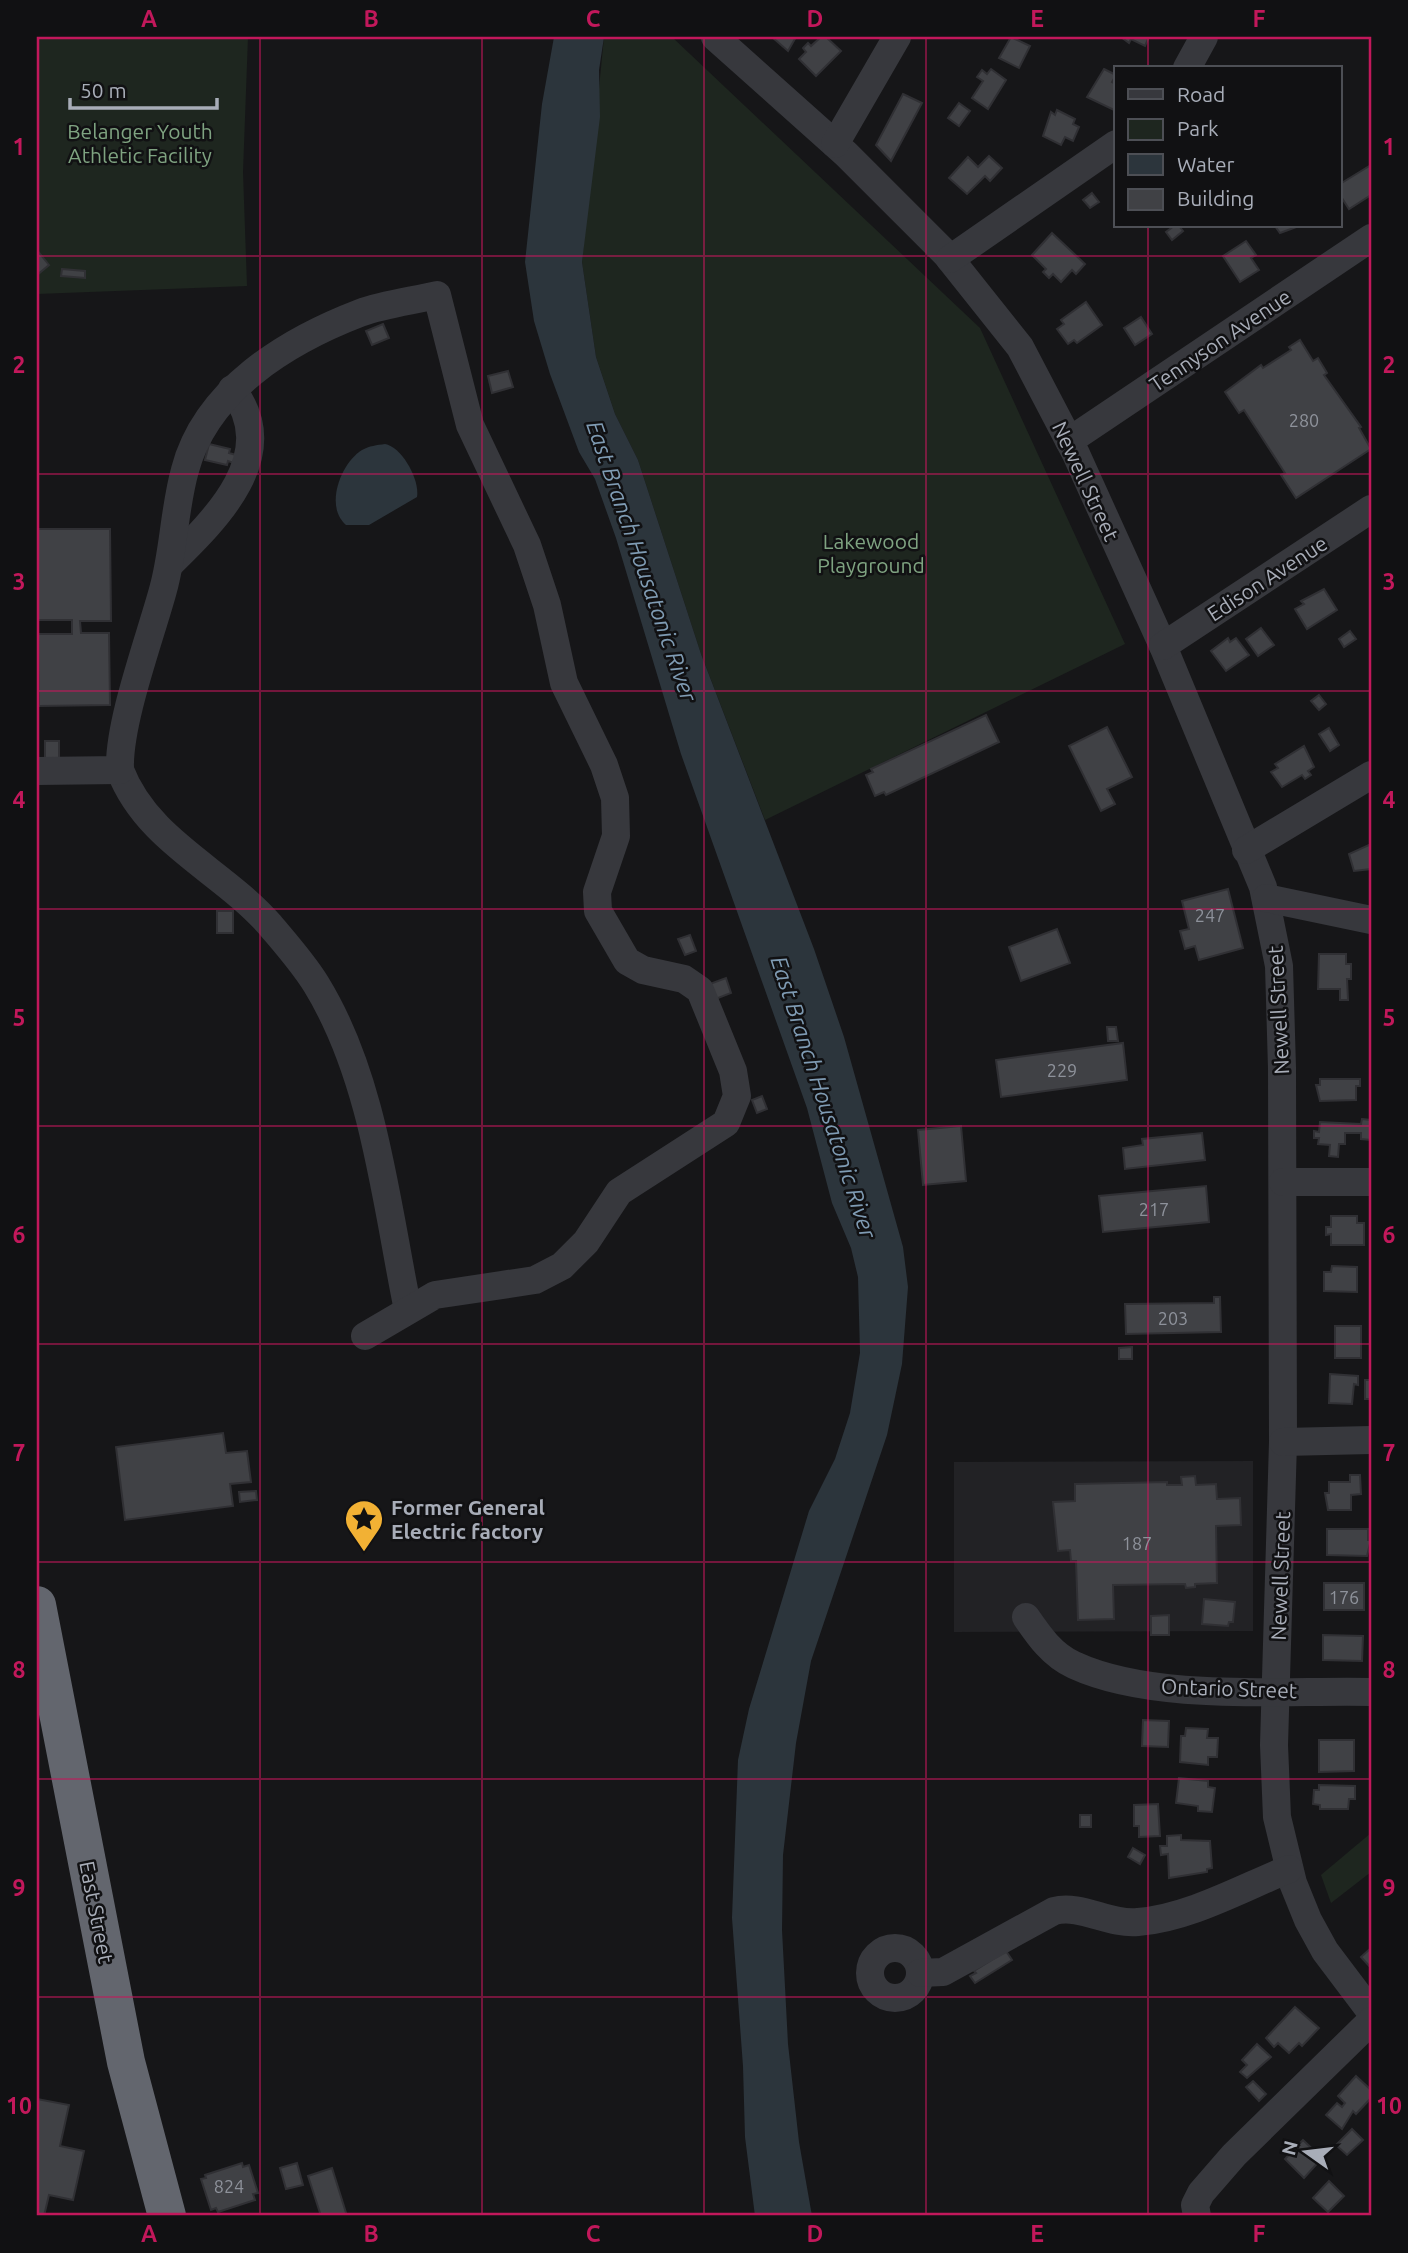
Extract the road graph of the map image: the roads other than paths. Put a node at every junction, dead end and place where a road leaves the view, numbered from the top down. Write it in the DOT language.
graph roads {
  1 [pos="715,37"];
  2 [pos="897,37"];
  3 [pos="1204,37"];
  4 [pos="1188,66"];
  5 [pos="835,144"];
  6 [pos="1114,145"];
  7 [pos="1371,239"];
  8 [pos="950,259"];
  9 [pos="232,389"];
  10 [pos="1069,441"];
  11 [pos="1371,509"];
  12 [pos="169,565"];
  13 [pos="1163,646"];
  14 [pos="120,770"];
  15 [pos="37,771"];
  16 [pos="1371,775"];
  17 [pos="1246,850"];
  18 [pos="1266,898"];
  19 [pos="1371,920"];
  20 [pos="1283,1182"];
  21 [pos="1371,1182"];
  22 [pos="408,1310"];
  23 [pos="365,1336"];
  24 [pos="1371,1440"];
  25 [pos="1283,1442"];
  26 [pos="37,1605"];
  27 [pos="1026,1617"];
  28 [pos="1276,1690"];
  29 [pos="1371,1692"];
  30 [pos="1289,1869"];
  31 [pos="920,1973"];
  32 [pos="1371,2012"];
  33 [pos="1371,2021"];
  34 [pos="167,2216"];
  35 [pos="1197,2216"];
  1 -- 5 [label="street, Newell Street"];
  2 -- 5 [label="street"];
  3 -- 4 [label="street"];
  5 -- 8 [label="street, Newell Street"];
  6 -- 8 [label="street"];
  7 -- 10 [label="street, Tennyson Avenue"];
  8 -- 10 [label="street, Newell Street"];
  9 -- 12 [label="street"];
  9 -- 12 [label="street"];
  9 -- 22 [label="street"];
  10 -- 13 [label="street, Newell Street"];
  11 -- 13 [label="street, Edison Avenue"];
  12 -- 14 [label="street"];
  13 -- 17 [label="street, Newell Street"];
  14 -- 15 [label="street"];
  14 -- 22 [label="street"];
  16 -- 17 [label="street"];
  17 -- 18 [label="street, Newell Street"];
  18 -- 19 [label="street"];
  18 -- 20 [label="street, Newell Street"];
  20 -- 21 [label="street"];
  20 -- 25 [label="street, Newell Street"];
  22 -- 23 [label="street"];
  24 -- 25 [label="street"];
  25 -- 28 [label="street, Newell Street"];
  26 -- 34 [label="highway, East Street"];
  27 -- 28 [label="street, Ontario Street"];
  28 -- 29 [label="street, Ontario Street"];
  28 -- 30 [label="street, Newell Street"];
  30 -- 31 [label="street"];
  30 -- 32 [label="street, Newell Street"];
  33 -- 35 [label="street"];
}
